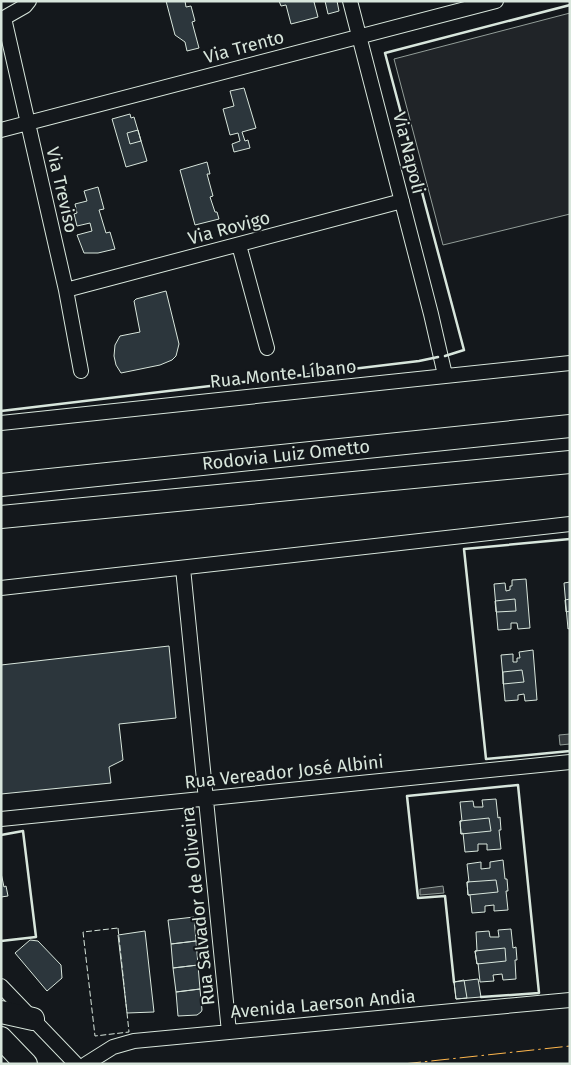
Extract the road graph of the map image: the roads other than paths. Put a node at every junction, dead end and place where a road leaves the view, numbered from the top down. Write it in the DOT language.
graph roads {
  1 [pos="29,1"];
  2 [pos="350,1"];
  3 [pos="496,1"];
  4 [pos="3,18"];
  5 [pos="360,37"];
  6 [pos="28,123"];
  7 [pos="1,130"];
  8 [pos="402,201"];
  9 [pos="239,245"];
  10 [pos="66,290"];
  11 [pos="268,348"];
  12 [pos="570,363"];
  13 [pos="81,371"];
  14 [pos="445,376"];
  15 [pos="1,423"];
  16 [pos="570,426"];
  17 [pos="570,462"];
  18 [pos="1,485"];
  19 [pos="1,517"];
  20 [pos="570,524"];
  21 [pos="183,568"];
  22 [pos="1,588"];
  23 [pos="570,762"];
  24 [pos="206,798"];
  25 [pos="1,818"];
  26 [pos="1,986"];
  27 [pos="570,1000"];
  28 [pos="1,1012"];
  29 [pos="33,1019"];
  30 [pos="229,1032"];
  31 [pos="1,1038"];
  32 [pos="26,1064"];
  33 [pos="76,1064"];
  34 [pos="86,1064"];
  1 -- 4 [label="street"];
  2 -- 5 [label="street, Via Napoli"];
  3 -- 5 [label="street, Via Trento"];
  4 -- 6 [label="street, Via Treviso"];
  5 -- 6 [label="street, Via Trento"];
  5 -- 8 [label="street, Via Napoli"];
  6 -- 7 [label="street, Via Trento"];
  6 -- 10 [label="street, Via Treviso"];
  8 -- 9 [label="street, Via Rovigo"];
  8 -- 14 [label="street, Via Napoli"];
  9 -- 10 [label="street, Via Rovigo"];
  9 -- 11 [label="street"];
  10 -- 13 [label="street, Via Treviso"];
  12 -- 14 [label="street, Rua Monte Líbano"];
  14 -- 15 [label="street, Rua Monte Líbano"];
  16 -- 18 [label="main road, Rodovia Luiz Ometto"];
  17 -- 19 [label="main road, Rodovia Luiz Ometto"];
  20 -- 21 [label="street"];
  21 -- 22 [label="street"];
  21 -- 24 [label="street, Rua Salvador de Oliveira"];
  23 -- 24 [label="street, Rua Vereador José Albini"];
  24 -- 25 [label="street, Rua Vereador José Albini"];
  24 -- 30 [label="street, Rua Salvador de Oliveira"];
  26 -- 29 [label="street"];
  27 -- 30 [label="street, Avenida Laerson Andia"];
  28 -- 29 [label="main road"];
  29 -- 33 [label="street"];
  30 -- 34 [label="street, Avenida Laerson Andia"];
  31 -- 32 [label="main road"];
}
